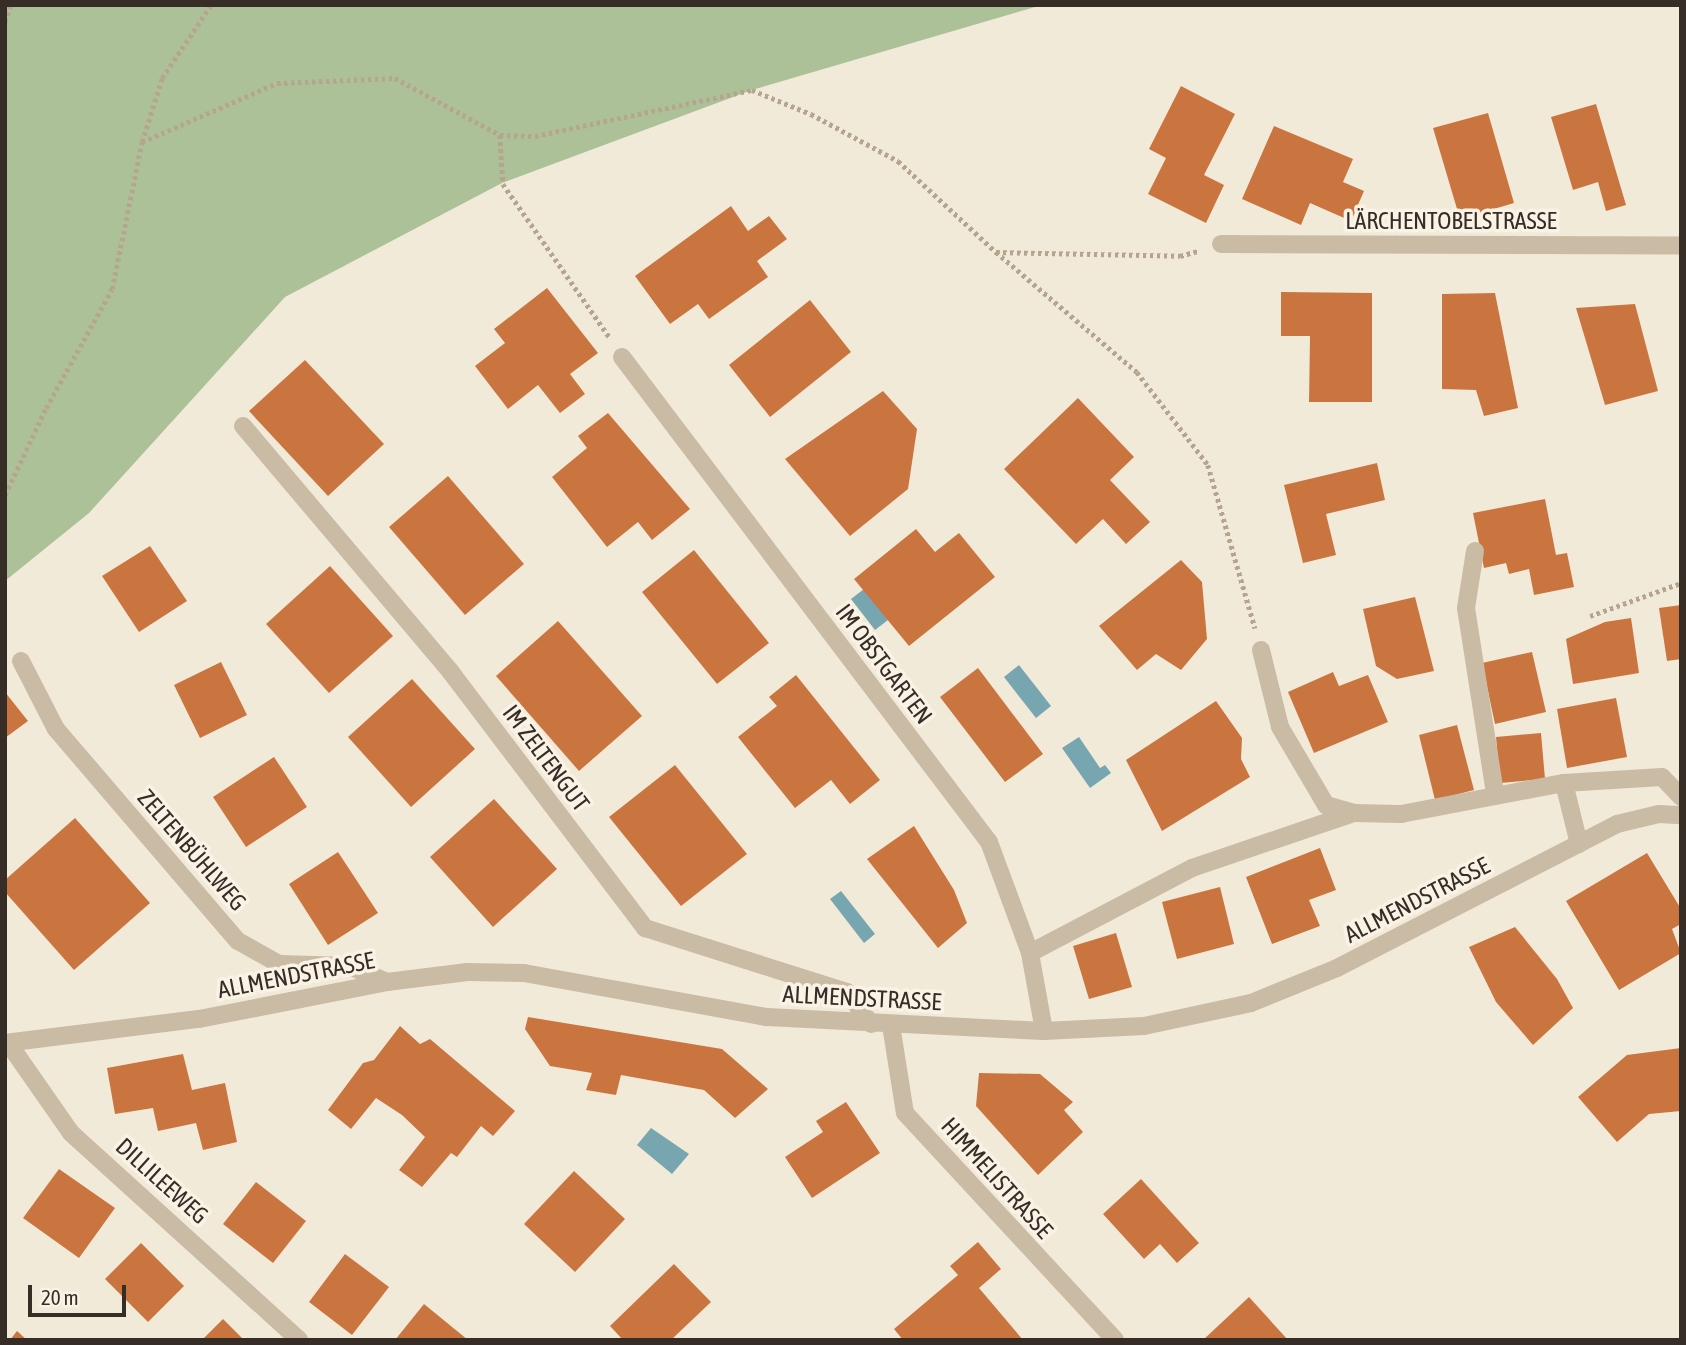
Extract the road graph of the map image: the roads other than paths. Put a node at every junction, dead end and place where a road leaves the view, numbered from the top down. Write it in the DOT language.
graph roads {
  1 [pos="1221,244"];
  2 [pos="1681,246"];
  3 [pos="622,356"];
  4 [pos="243,426"];
  5 [pos="1475,551"];
  6 [pos="1261,650"];
  7 [pos="21,661"];
  8 [pos="1564,783"];
  9 [pos="1495,794"];
  10 [pos="1681,797"];
  11 [pos="1354,813"];
  12 [pos="1681,816"];
  13 [pos="1579,844"];
  14 [pos="1030,953"];
  15 [pos="387,982"];
  16 [pos="872,1024"];
  17 [pos="891,1025"];
  18 [pos="1044,1031"];
  19 [pos="7,1044"];
  20 [pos="299,1340"];
  21 [pos="1115,1340"];
  1 -- 2 [label="street, LÄRCHENTOBELSTRASSE"];
  3 -- 14 [label="street, IM OBSTGARTEN"];
  4 -- 16 [label="street, IM ZELTENGUT"];
  5 -- 9 [label="street"];
  6 -- 11 [label="street"];
  7 -- 15 [label="street, ZELTENBÜHLWEG"];
  8 -- 9 [label="street"];
  8 -- 10 [label="street"];
  8 -- 13 [label="street"];
  9 -- 11 [label="street"];
  11 -- 14 [label="street"];
  12 -- 13 [label="street, ALLMENDSTRASSE"];
  13 -- 18 [label="street, ALLMENDSTRASSE"];
  14 -- 18 [label="street, IM OBSTGARTEN"];
  15 -- 16 [label="street, ALLMENDSTRASSE"];
  15 -- 19 [label="street, ALLMENDSTRASSE"];
  16 -- 17 [label="street, ALLMENDSTRASSE"];
  17 -- 18 [label="street, ALLMENDSTRASSE"];
  17 -- 21 [label="street, HIMMELISTRASSE"];
  19 -- 20 [label="street, DILLILEEWEG"];
}
